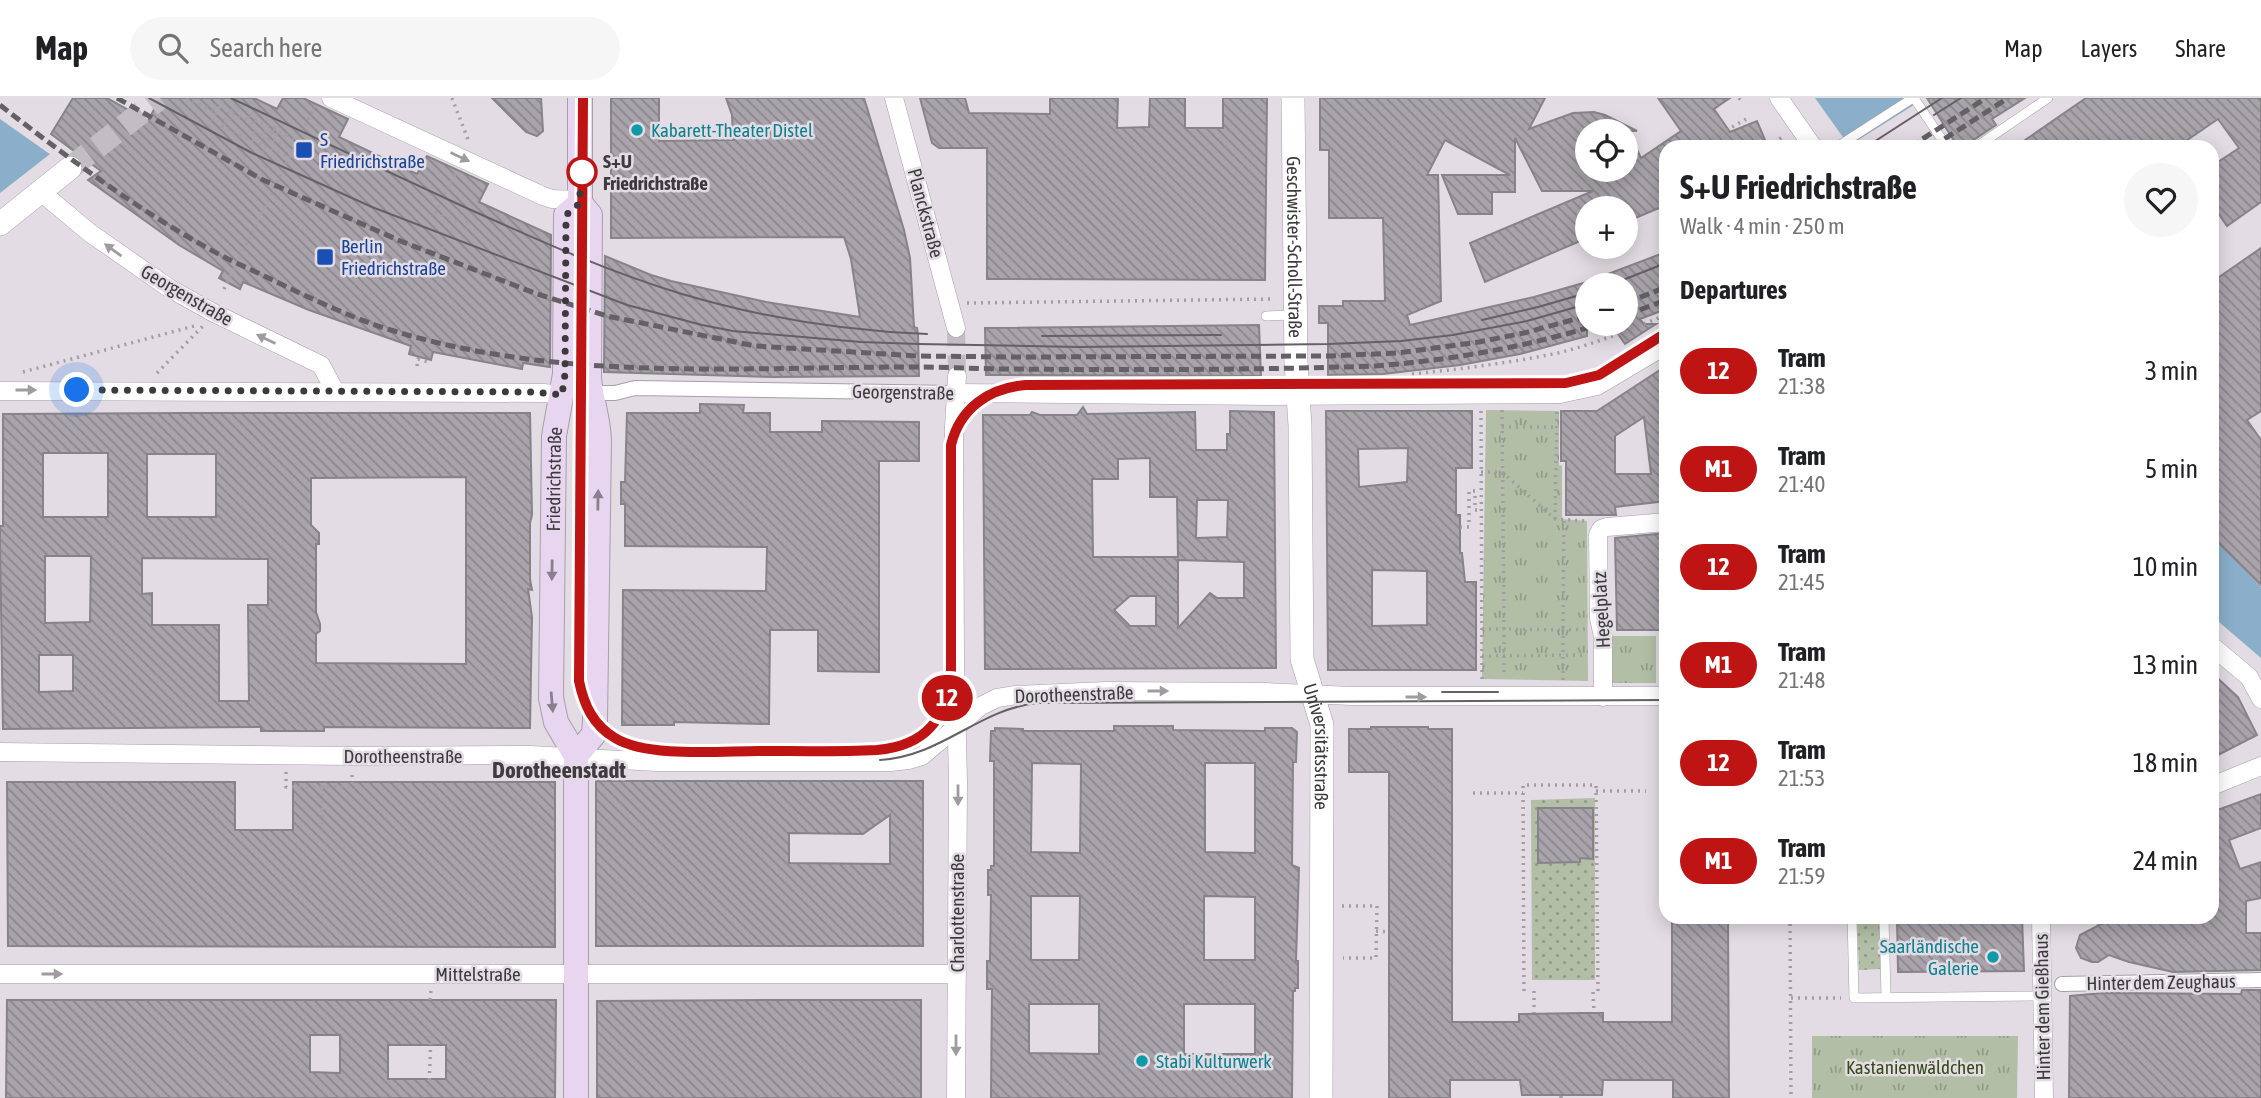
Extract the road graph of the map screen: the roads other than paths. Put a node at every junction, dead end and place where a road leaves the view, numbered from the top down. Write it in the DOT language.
graph roads {
  1 [pos="331,98"];
  2 [pos="580,98"];
  3 [pos="894,98"];
  4 [pos="1293,98"];
  5 [pos="1779,98"];
  6 [pos="1914,98"];
  7 [pos="2048,98"];
  8 [pos="1808,140"];
  9 [pos="1848,140"];
  10 [pos="1942,140"];
  11 [pos="1986,140"];
  12 [pos="70,167"];
  13 [pos="41,192"];
  14 [pos="580,201"];
  15 [pos="0,225"];
  16 [pos="1295,315"];
  17 [pos="1266,316"];
  18 [pos="956,328"];
  19 [pos="1659,349"];
  20 [pos="957,384"];
  21 [pos="0,391"];
  22 [pos="335,391"];
  23 [pos="590,393"];
  24 [pos="562,395"];
  25 [pos="1298,396"];
  26 [pos="1659,523"];
  27 [pos="2219,652"];
  28 [pos="1312,694"];
  29 [pos="1603,696"];
  30 [pos="1659,696"];
  31 [pos="2261,699"];
  32 [pos="957,727"];
  33 [pos="0,752"];
  34 [pos="576,756"];
  35 [pos="2261,766"];
  36 [pos="2219,783"];
  37 [pos="1852,924"];
  38 [pos="1884,924"];
  39 [pos="2040,924"];
  40 [pos="0,974"];
  41 [pos="576,974"];
  42 [pos="957,974"];
  43 [pos="2261,980"];
  44 [pos="2062,984"];
  45 [pos="2042,996"];
  46 [pos="1886,997"];
  47 [pos="576,1098"];
  48 [pos="956,1098"];
  49 [pos="1321,1098"];
  50 [pos="2044,1098"];
  1 -- 14 [label="street, one-way"];
  2 -- 14 [label="main road, Friedrichstraße"];
  3 -- 18 [label="street, Planckstraße"];
  4 -- 16 [label="street, Geschwister-Scholl-Straße"];
  5 -- 8 [label="street"];
  6 -- 9 [label="lane"];
  6 -- 10 [label="lane"];
  7 -- 11 [label="lane"];
  12 -- 13 [label="street"];
  13 -- 15 [label="street"];
  22 -- 13 [label="street, Georgenstraße, one-way"];
  14 -- 23 [label="main road, Friedrichstraße"];
  14 -- 24 [label="main road, Friedrichstraße"];
  16 -- 17 [label="lane"];
  16 -- 25 [label="street, Geschwister-Scholl-Straße"];
  19 -- 25 [label="street, Georgenstraße"];
  20 -- 23 [label="street, Georgenstraße"];
  20 -- 25 [label="street, Georgenstraße"];
  20 -- 32 [label="street"];
  21 -- 22 [label="street, one-way"];
  22 -- 24 [label="street"];
  34 -- 23 [label="main road, Friedrichstraße, one-way"];
  24 -- 34 [label="main road, Friedrichstraße, one-way"];
  25 -- 28 [label="street, Universitätsstraße"];
  26 -- 29 [label="street, Hegelplatz"];
  27 -- 31 [label="street"];
  28 -- 29 [label="street, Dorotheenstraße, one-way"];
  32 -- 28 [label="street, Dorotheenstraße, one-way"];
  28 -- 49 [label="street, Universitätsstraße"];
  29 -- 30 [label="street, Dorotheenstraße"];
  32 -- 34 [label="street, Dorotheenstraße"];
  32 -- 42 [label="street, Charlottenstraße, one-way"];
  33 -- 34 [label="street, Dorotheenstraße"];
  34 -- 41 [label="main road"];
  35 -- 36 [label="street"];
  37 -- 46 [label="lane"];
  38 -- 46 [label="lane"];
  39 -- 45 [label="street, Hinter dem Gießhaus"];
  40 -- 41 [label="street, Mittelstraße, one-way"];
  41 -- 42 [label="street, Mittelstraße"];
  41 -- 47 [label="main road"];
  42 -- 48 [label="street, Charlottenstraße, one-way"];
  43 -- 44 [label="street, Hinter dem Zeughaus"];
  45 -- 46 [label="lane"];
  45 -- 50 [label="street, Hinter dem Gießhaus"];
}
